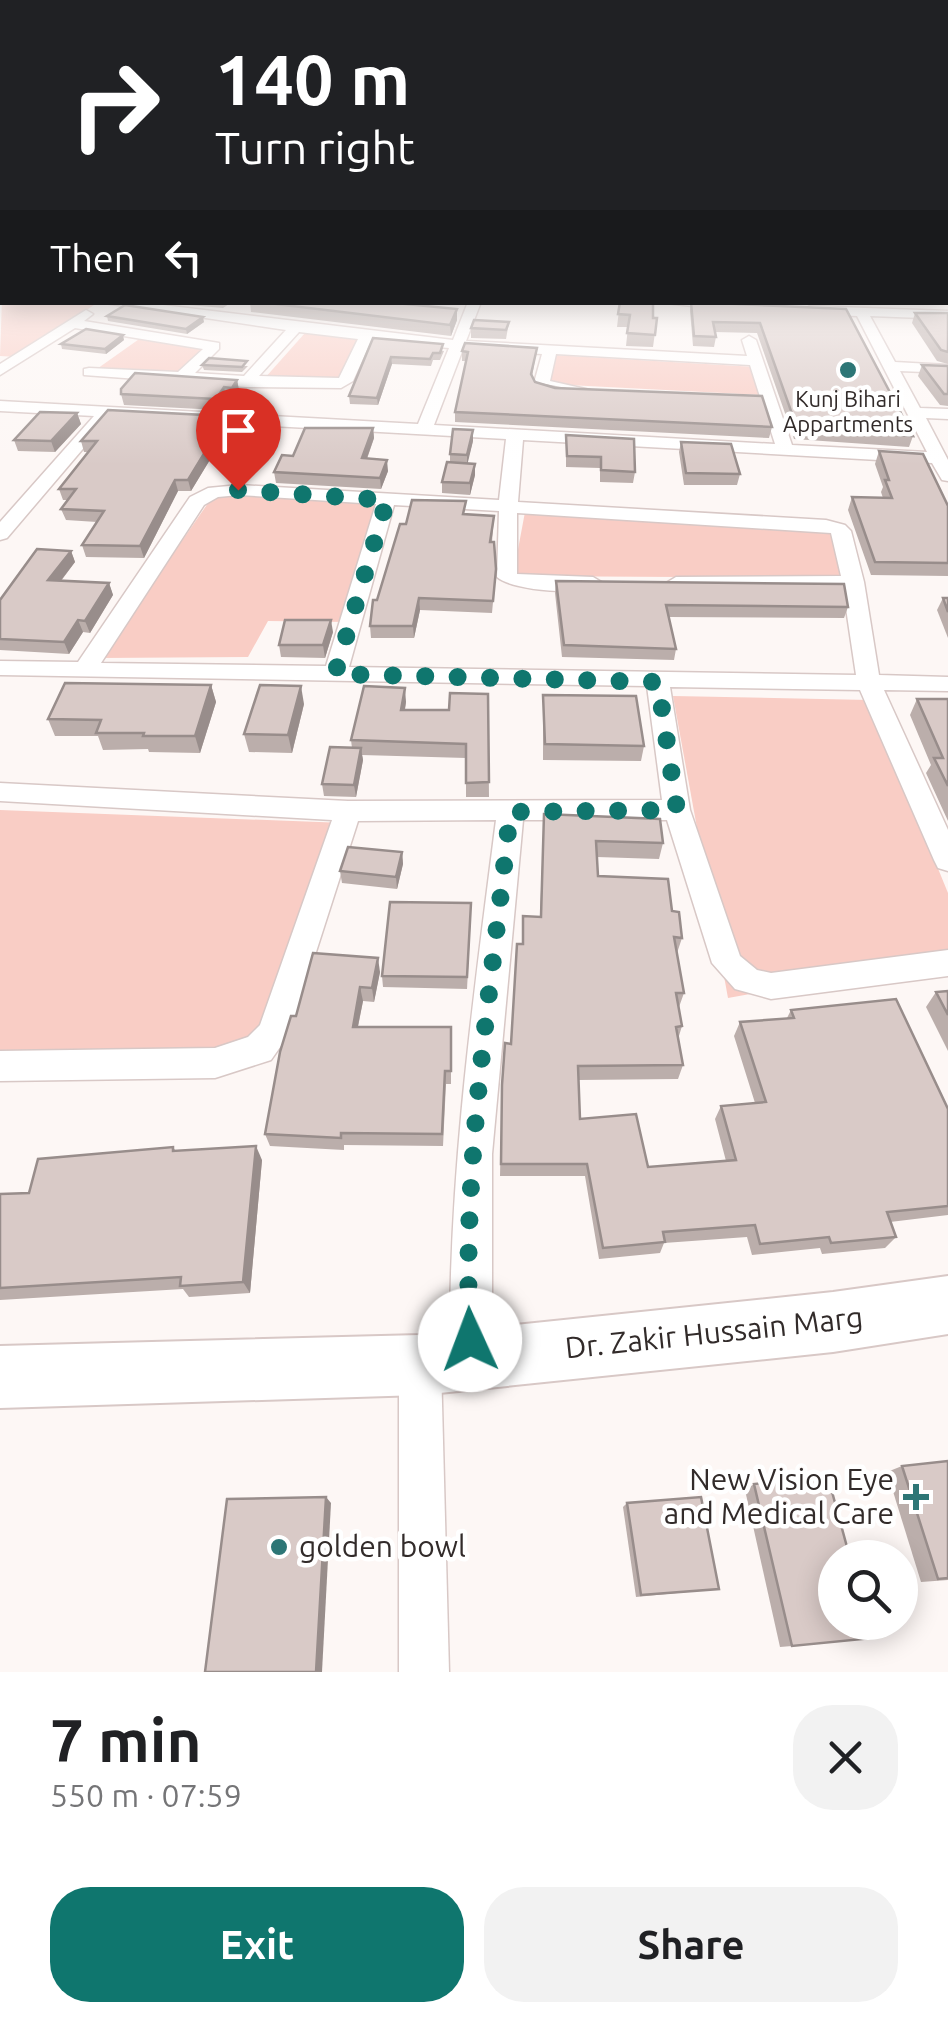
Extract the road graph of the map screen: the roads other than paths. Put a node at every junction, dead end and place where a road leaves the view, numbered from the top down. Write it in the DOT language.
graph roads {
  1 [pos="93,309"];
  2 [pos="155,309"];
  3 [pos="472,309"];
  4 [pos="802,310"];
  5 [pos="862,313"];
  6 [pos="948,316"];
  7 [pos="71,323"];
  8 [pos="294,328"];
  9 [pos="134,333"];
  10 [pos="366,337"];
  11 [pos="749,340"];
  12 [pos="119,345"];
  13 [pos="456,345"];
  14 [pos="550,351"];
  15 [pos="104,357"];
  16 [pos="8,359"];
  17 [pos="756,361"];
  18 [pos="890,366"];
  19 [pos="948,369"];
  20 [pos="0,371"];
  21 [pos="131,376"];
  22 [pos="181,378"];
  23 [pos="246,382"];
  24 [pos="594,390"];
  25 [pos="748,398"];
  26 [pos="768,399"];
  27 [pos="0,406"];
  28 [pos="106,412"];
  29 [pos="917,413"];
  30 [pos="948,414"];
  31 [pos="424,429"];
  32 [pos="514,433"];
  33 [pos="785,448"];
  34 [pos="938,458"];
  35 [pos="948,476"];
  36 [pos="387,500"];
  37 [pos="508,506"];
  38 [pos="1,531"];
  39 [pos="661,582"];
  40 [pos="854,582"];
  41 [pos="623,583"];
  42 [pos="0,668"];
  43 [pos="85,670"];
  44 [pos="335,674"];
  45 [pos="658,682"];
  46 [pos="869,684"];
  47 [pos="948,684"];
  48 [pos="0,792"];
  49 [pos="677,810"];
  50 [pos="348,811"];
  51 [pos="510,812"];
  52 [pos="945,848"];
  53 [pos="948,964"];
  54 [pos="0,1066"];
  55 [pos="948,1305"];
  56 [pos="445,1362"];
  57 [pos="0,1377"];
  58 [pos="424,1672"];
  1 -- 7 [label="street"];
  2 -- 8 [label="street"];
  3 -- 13 [label="street"];
  4 -- 5 [label="street"];
  5 -- 6 [label="street"];
  5 -- 18 [label="street"];
  7 -- 9 [label="street"];
  7 -- 16 [label="street"];
  8 -- 10 [label="street"];
  8 -- 23 [label="street"];
  9 -- 12 [label="street"];
  9 -- 22 [label="street"];
  10 -- 13 [label="street"];
  10 -- 23 [label="street"];
  11 -- 17 [label="street"];
  13 -- 14 [label="street"];
  13 -- 31 [label="street"];
  14 -- 17 [label="street"];
  14 -- 24 [label="street"];
  15 -- 21 [label="street"];
  16 -- 20 [label="street"];
  17 -- 26 [label="street"];
  18 -- 19 [label="street"];
  18 -- 29 [label="street"];
  21 -- 22 [label="street"];
  21 -- 28 [label="street"];
  22 -- 23 [label="street"];
  25 -- 26 [label="street"];
  26 -- 33 [label="street"];
  27 -- 28 [label="street"];
  28 -- 31 [label="street"];
  28 -- 38 [label="street"];
  29 -- 30 [label="street"];
  29 -- 34 [label="street"];
  31 -- 32 [label="street"];
  32 -- 33 [label="street"];
  32 -- 37 [label="street"];
  33 -- 34 [label="street"];
  34 -- 35 [label="street"];
  36 -- 37 [label="street"];
  36 -- 43 [label="street"];
  36 -- 44 [label="street"];
  37 -- 40 [label="street"];
  37 -- 41 [label="street"];
  39 -- 40 [label="street"];
  40 -- 46 [label="street"];
  42 -- 43 [label="street"];
  43 -- 44 [label="street"];
  44 -- 45 [label="street"];
  45 -- 46 [label="street"];
  45 -- 49 [label="street"];
  46 -- 47 [label="street"];
  46 -- 52 [label="street"];
  48 -- 50 [label="street"];
  49 -- 51 [label="street"];
  49 -- 53 [label="street"];
  50 -- 51 [label="street"];
  50 -- 54 [label="street"];
  51 -- 56 [label="street"];
  55 -- 56 [label="street, Dr. Zakir Hussain Marg"];
  56 -- 57 [label="street, Dr. Zakir Hussain Marg"];
  56 -- 58 [label="street"];
}
